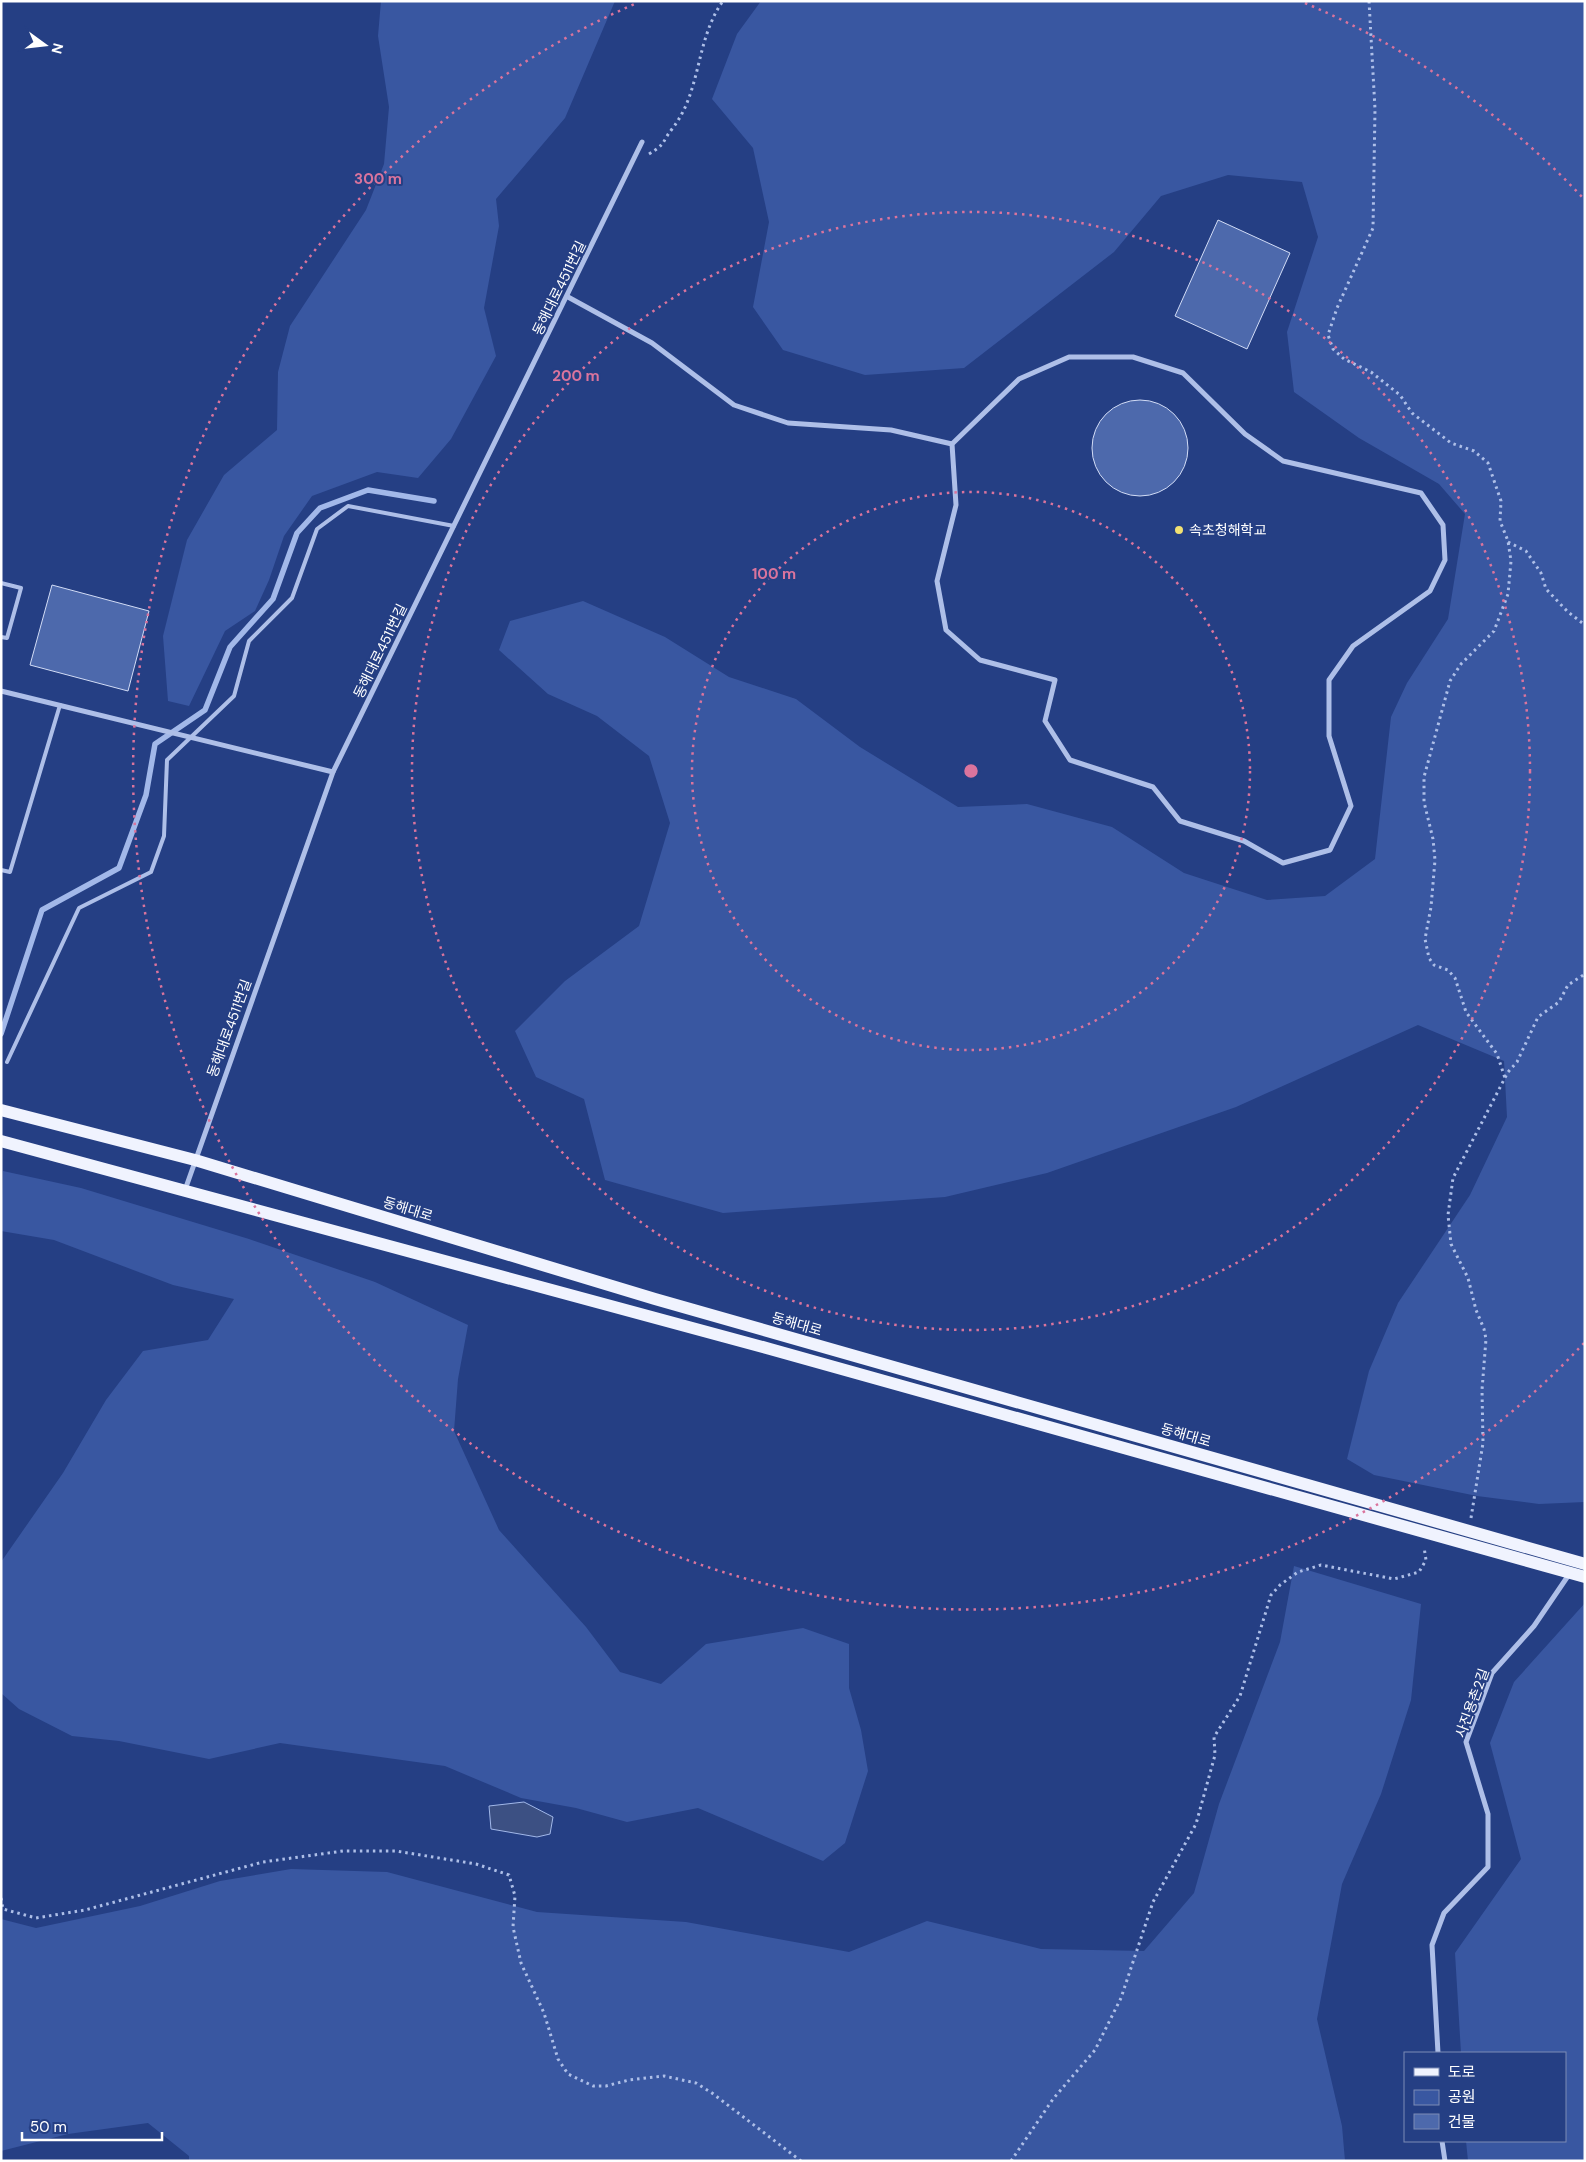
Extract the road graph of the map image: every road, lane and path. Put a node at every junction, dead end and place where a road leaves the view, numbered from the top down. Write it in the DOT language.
graph roads {
  1 [pos="723,1"];
  2 [pos="1369,1"];
  3 [pos="642,142"];
  4 [pos="632,164"];
  5 [pos="568,297"];
  6 [pos="952,444"];
  7 [pos="454,526"];
  8 [pos="1508,542"];
  9 [pos="1,582"];
  10 [pos="1585,625"];
  11 [pos="1,637"];
  12 [pos="1,691"];
  13 [pos="60,705"];
  14 [pos="191,737"];
  15 [pos="333,772"];
  16 [pos="1,870"];
  17 [pos="1585,974"];
  18 [pos="7,1062"];
  19 [pos="1505,1078"];
  20 [pos="1,1110"];
  21 [pos="1,1141"];
  22 [pos="194,1160"];
  23 [pos="184,1190"];
  24 [pos="1469,1531"];
  25 [pos="1421,1532"];
  26 [pos="1585,1564"];
  27 [pos="1570,1573"];
  28 [pos="1585,1577"];
  29 [pos="1,1898"];
  30 [pos="1438,2052"];
  31 [pos="1442,2142"];
  32 [pos="801,2161"];
  33 [pos="1011,2161"];
  34 [pos="1445,2161"];
  1 -- 4 [label="path"];
  2 -- 8 [label="path"];
  3 -- 4 [label="street, 동해대로4511번길"];
  4 -- 5 [label="street, 동해대로4511번길"];
  5 -- 6 [label="street"];
  5 -- 7 [label="street, 동해대로4511번길"];
  6 -- 6 [label="street"];
  7 -- 14 [label="lane"];
  7 -- 15 [label="street, 동해대로4511번길"];
  8 -- 10 [label="path"];
  8 -- 19 [label="path"];
  9 -- 11 [label="lane"];
  12 -- 13 [label="street"];
  13 -- 14 [label="street"];
  13 -- 16 [label="lane"];
  14 -- 15 [label="street"];
  14 -- 18 [label="lane"];
  15 -- 22 [label="street, 동해대로4511번길"];
  17 -- 19 [label="path"];
  19 -- 24 [label="path"];
  20 -- 22 [label="main road, 동해대로"];
  21 -- 23 [label="main road"];
  22 -- 23 [label="street, 동해대로4511번길"];
  22 -- 24 [label="main road, 동해대로"];
  23 -- 25 [label="main road"];
  24 -- 26 [label="main road, 동해대로"];
  25 -- 27 [label="main road"];
  25 -- 33 [label="path"];
  27 -- 28 [label="main road"];
  27 -- 30 [label="street, 사진용촌2길"];
  29 -- 32 [label="path"];
  31 -- 34 [label="street"];
}
